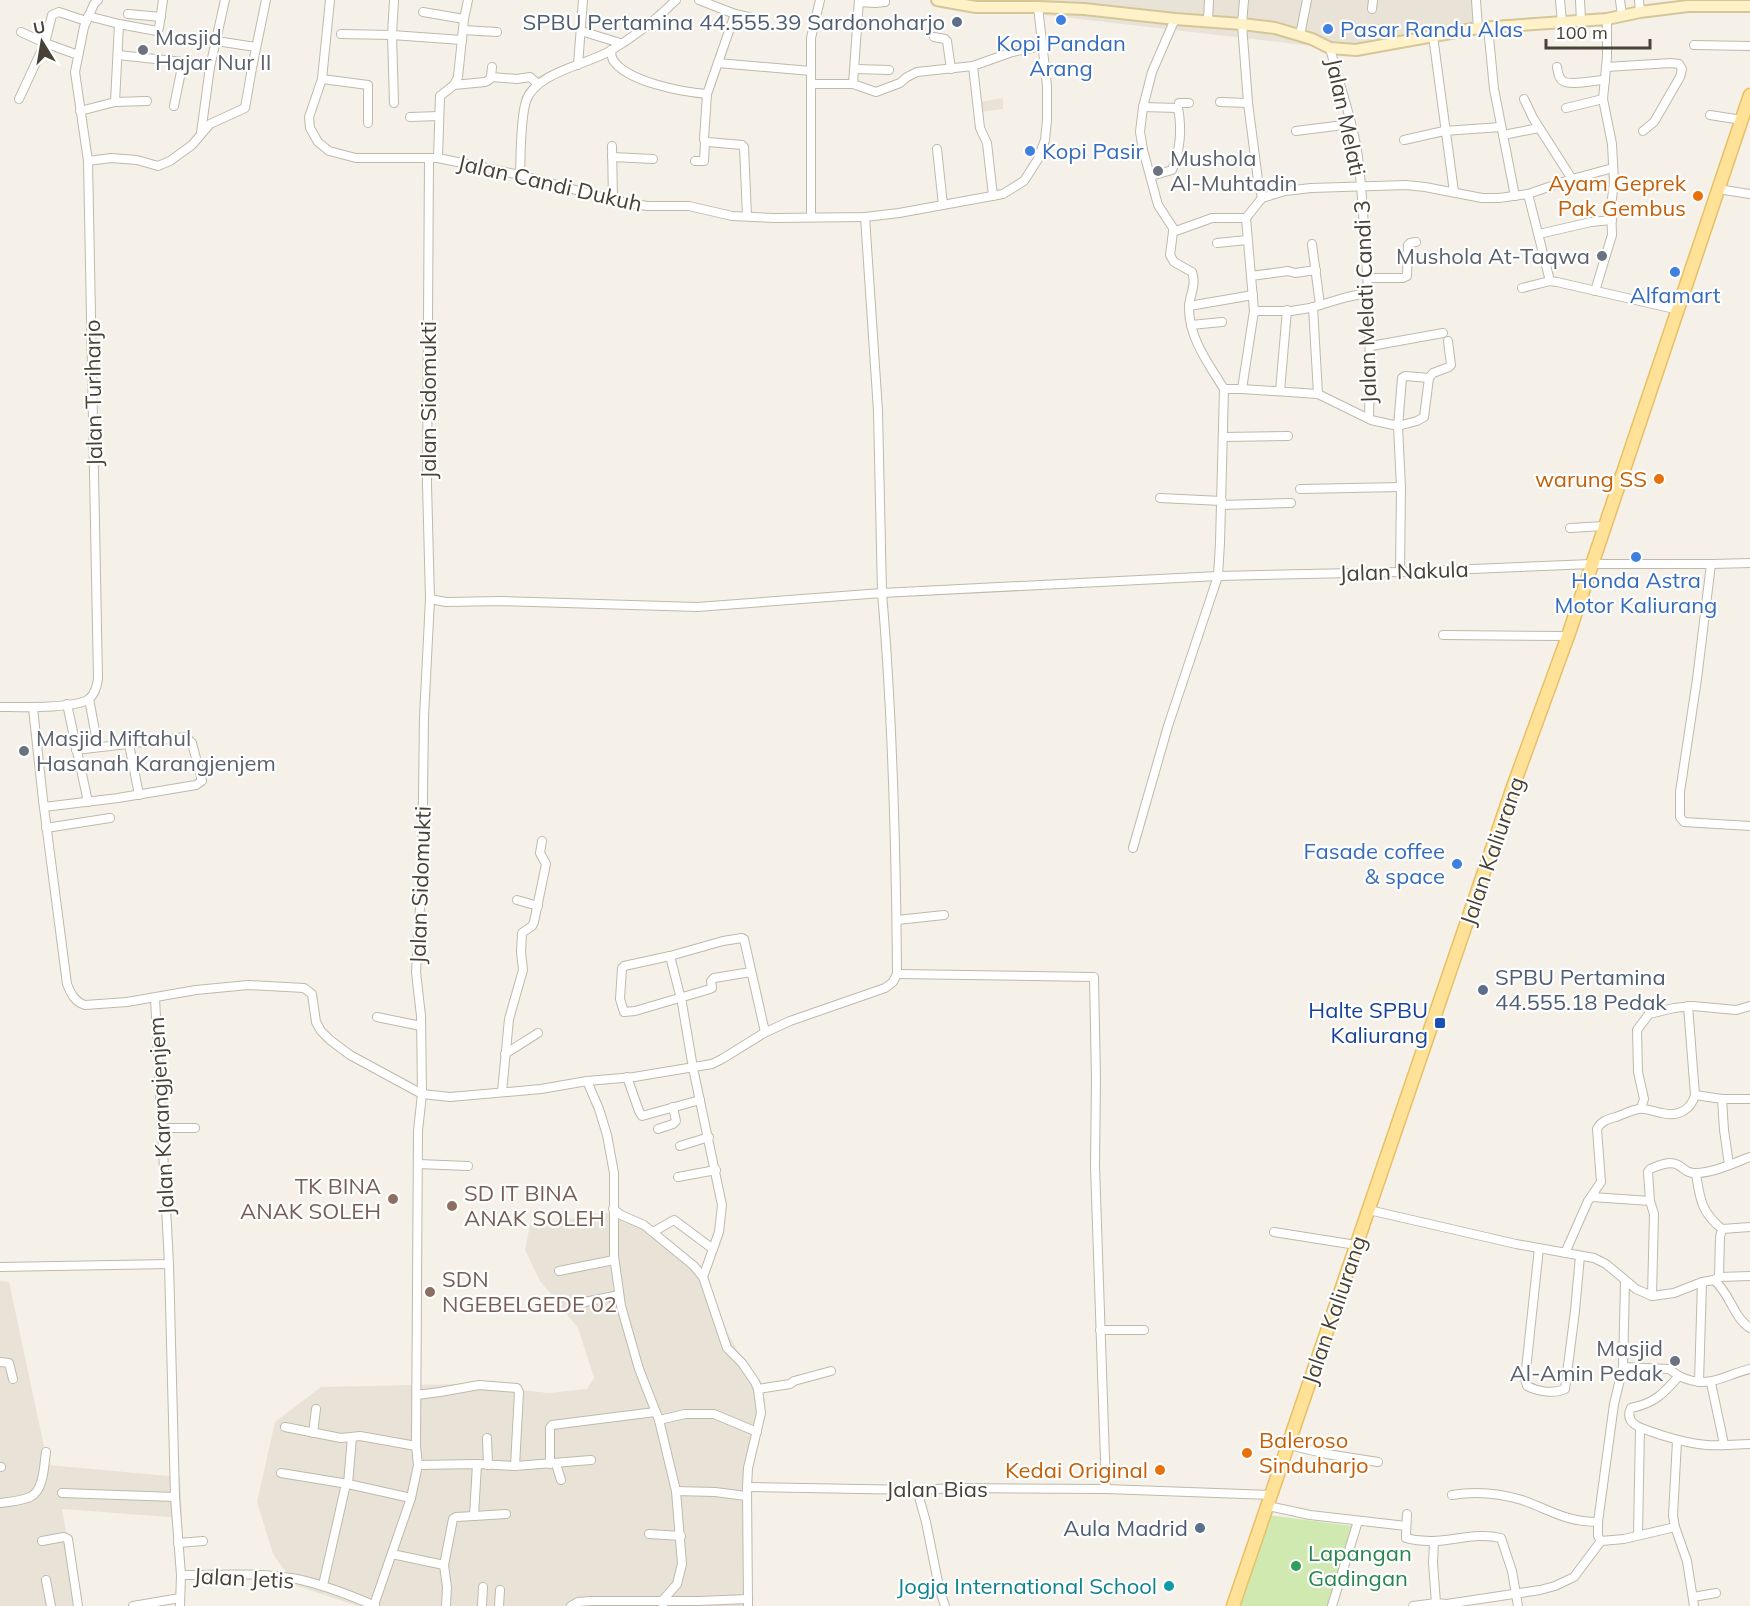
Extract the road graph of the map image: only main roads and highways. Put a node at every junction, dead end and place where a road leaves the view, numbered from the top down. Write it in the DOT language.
graph roads {
  1 [pos="937,0"];
  2 [pos="1688,3"];
  3 [pos="976,4"];
  4 [pos="1084,4"];
  5 [pos="1750,6"];
  6 [pos="1750,95"];
  7 [pos="1233,1606"];
  1 -- 3 [label="main road"];
  2 -- 4 [label="main road"];
  2 -- 5 [label="main road"];
  3 -- 4 [label="main road"];
  6 -- 7 [label="main road, Jalan Kaliurang"];
}
